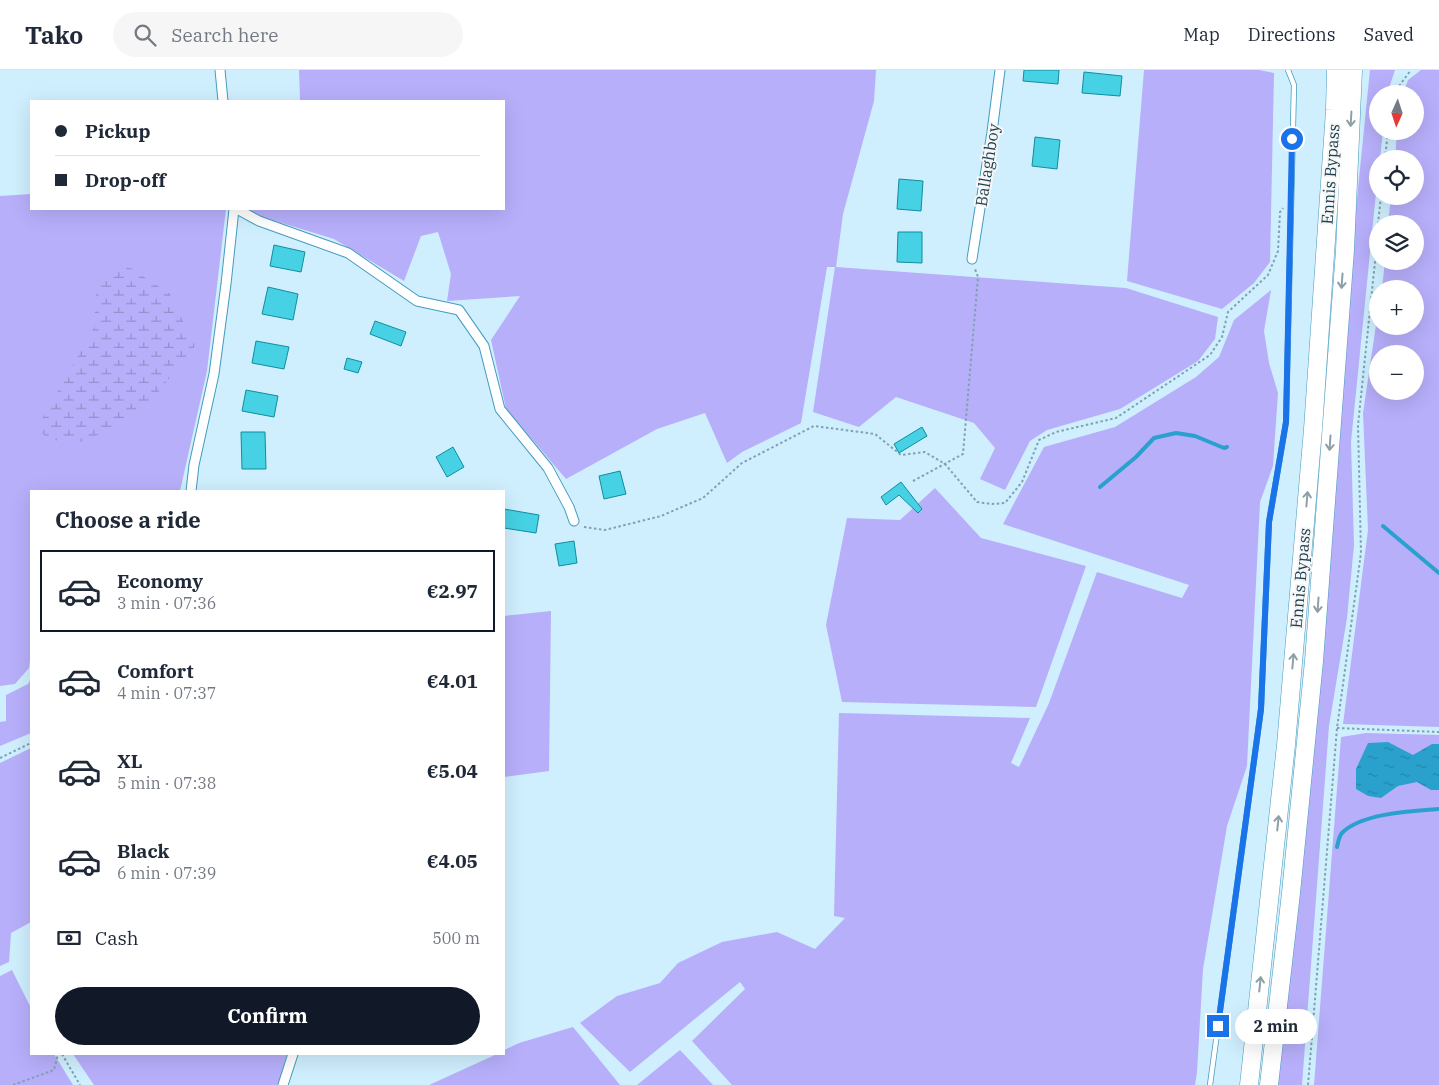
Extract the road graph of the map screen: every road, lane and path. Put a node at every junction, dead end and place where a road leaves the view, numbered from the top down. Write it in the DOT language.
graph roads {
  1 [pos="220,70"];
  2 [pos="1000,70"];
  3 [pos="1288,70"];
  4 [pos="1336,70"];
  5 [pos="1353,70"];
  6 [pos="1411,70"];
  7 [pos="1400,85"];
  8 [pos="223,100"];
  9 [pos="1291,193"];
  10 [pos="236,210"];
  11 [pos="238,210"];
  12 [pos="972,259"];
  13 [pos="1374,270"];
  14 [pos="945,464"];
  15 [pos="913,481"];
  16 [pos="191,490"];
  17 [pos="574,521"];
  18 [pos="1337,728"];
  19 [pos="1439,732"];
  20 [pos="30,743"];
  21 [pos="0,758"];
  22 [pos="60,1055"];
  23 [pos="61,1055"];
  24 [pos="293,1055"];
  25 [pos="13,1085"];
  26 [pos="80,1085"];
  27 [pos="283,1085"];
  28 [pos="1210,1085"];
  29 [pos="1249,1085"];
  30 [pos="1269,1085"];
  31 [pos="1308,1085"];
  1 -- 8 [label="street"];
  2 -- 12 [label="street, Ballaghboy"];
  3 -- 9 [label="lane"];
  29 -- 4 [label="highway, Ennis Bypass, one-way"];
  5 -- 30 [label="highway, Ennis Bypass, one-way"];
  6 -- 7 [label="path"];
  9 -- 14 [label="path"];
  9 -- 28 [label="lane"];
  10 -- 16 [label="street"];
  11 -- 17 [label="street"];
  12 -- 14 [label="path"];
  13 -- 18 [label="path"];
  14 -- 15 [label="path"];
  14 -- 17 [label="path"];
  18 -- 19 [label="path"];
  18 -- 31 [label="path"];
  20 -- 21 [label="path"];
  22 -- 25 [label="path"];
  23 -- 26 [label="path"];
  24 -- 27 [label="street"];
}
